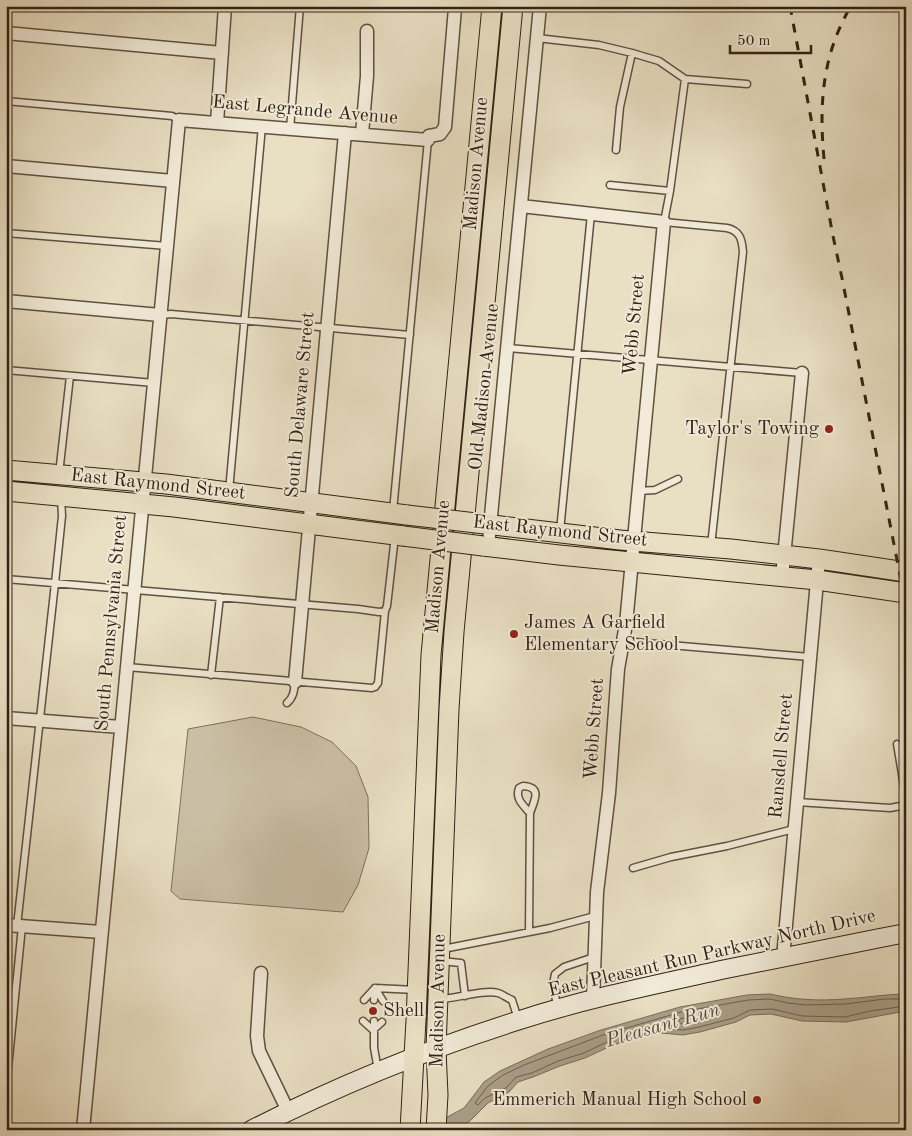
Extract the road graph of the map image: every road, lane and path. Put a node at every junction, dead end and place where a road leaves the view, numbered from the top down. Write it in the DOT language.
graph roads {
  1 [pos="225,6"];
  2 [pos="300,6"];
  3 [pos="492,6"];
  4 [pos="513,6"];
  5 [pos="540,6"];
  6 [pos="454,8"];
  7 [pos="367,31"];
  8 [pos="6,33"];
  9 [pos="537,38"];
  10 [pos="222,53"];
  11 [pos="632,53"];
  12 [pos="685,79"];
  13 [pos="747,84"];
  14 [pos="6,101"];
  15 [pos="178,120"];
  16 [pos="217,123"];
  17 [pos="262,126"];
  18 [pos="290,128"];
  19 [pos="345,133"];
  20 [pos="362,134"];
  21 [pos="432,137"];
  22 [pos="616,150"];
  23 [pos="6,166"];
  24 [pos="173,181"];
  25 [pos="610,186"];
  26 [pos="670,191"];
  27 [pos="521,206"];
  28 [pos="591,214"];
  29 [pos="664,222"];
  30 [pos="6,233"];
  31 [pos="167,246"];
  32 [pos="6,301"];
  33 [pos="160,315"];
  34 [pos="245,320"];
  35 [pos="327,327"];
  36 [pos="410,335"];
  37 [pos="507,348"];
  38 [pos="577,354"];
  39 [pos="651,361"];
  40 [pos="729,368"];
  41 [pos="6,370"];
  42 [pos="802,373"];
  43 [pos="70,376"];
  44 [pos="154,382"];
  45 [pos="6,470"];
  46 [pos="59,474"];
  47 [pos="678,479"];
  48 [pos="144,482"];
  49 [pos="6,491"];
  50 [pos="639,491"];
  51 [pos="228,492"];
  52 [pos="61,496"];
  53 [pos="311,503"];
  54 [pos="142,504"];
  55 [pos="400,514"];
  56 [pos="308,524"];
  57 [pos="488,525"];
  58 [pos="559,533"];
  59 [pos="399,535"];
  60 [pos="634,541"];
  61 [pos="486,546"];
  62 [pos="710,547"];
  63 [pos="784,555"];
  64 [pos="819,559"];
  65 [pos="632,562"];
  66 [pos="906,572"];
  67 [pos="782,577"];
  68 [pos="6,579"];
  69 [pos="817,580"];
  70 [pos="55,583"];
  71 [pos="134,590"];
  72 [pos="906,594"];
  73 [pos="220,597"];
  74 [pos="301,605"];
  75 [pos="385,611"];
  76 [pos="623,642"];
  77 [pos="810,657"];
  78 [pos="126,667"];
  79 [pos="211,675"];
  80 [pos="295,682"];
  81 [pos="287,703"];
  82 [pos="6,718"];
  83 [pos="40,721"];
  84 [pos="121,727"];
  85 [pos="897,744"];
  86 [pos="906,798"];
  87 [pos="797,802"];
  88 [pos="906,805"];
  89 [pos="530,813"];
  90 [pos="794,829"];
  91 [pos="633,868"];
  92 [pos="595,916"];
  93 [pos="15,926"];
  94 [pos="102,932"];
  95 [pos="529,932"];
  96 [pos="906,933"];
  97 [pos="441,955"];
  98 [pos="594,957"];
  99 [pos="783,958"];
  100 [pos="261,973"];
  101 [pos="375,988"];
  102 [pos="417,990"];
  103 [pos="465,996"];
  104 [pos="439,999"];
  105 [pos="593,999"];
  106 [pos="364,1000"];
  107 [pos="374,1000"];
  108 [pos="383,1001"];
  109 [pos="558,1009"];
  110 [pos="519,1020"];
  111 [pos="363,1021"];
  112 [pos="374,1021"];
  113 [pos="382,1022"];
  114 [pos="373,1030"];
  115 [pos="436,1049"];
  116 [pos="414,1057"];
  117 [pos="378,1072"];
  118 [pos="6,1089"];
  119 [pos="288,1111"];
  120 [pos="83,1130"];
  121 [pos="251,1130"];
  122 [pos="410,1130"];
  123 [pos="436,1130"];
  1 -- 10 [label="street"];
  2 -- 18 [label="lane"];
  3 -- 102 [label="main road, Madison Avenue"];
  4 -- 97 [label="main road, Madison Avenue"];
  5 -- 9 [label="street"];
  6 -- 21 [label="street"];
  7 -- 20 [label="street"];
  8 -- 10 [label="street"];
  9 -- 11 [label="lane"];
  9 -- 27 [label="street"];
  10 -- 16 [label="street"];
  11 -- 12 [label="lane"];
  11 -- 22 [label="lane"];
  12 -- 13 [label="lane"];
  12 -- 26 [label="lane"];
  14 -- 15 [label="lane"];
  15 -- 16 [label="street, East Legrande Avenue"];
  15 -- 24 [label="street, South Pennsylvania Street"];
  16 -- 17 [label="street, East Legrande Avenue"];
  17 -- 18 [label="street, East Legrande Avenue"];
  17 -- 34 [label="lane"];
  18 -- 19 [label="street, East Legrande Avenue"];
  19 -- 20 [label="street, East Legrande Avenue"];
  19 -- 35 [label="street, South Delaware Street"];
  20 -- 21 [label="street, East Legrande Avenue"];
  21 -- 36 [label="lane"];
  23 -- 24 [label="street"];
  24 -- 31 [label="street, South Pennsylvania Street"];
  25 -- 26 [label="lane"];
  26 -- 29 [label="lane"];
  27 -- 28 [label="street"];
  27 -- 37 [label="street, Old Madison Avenue"];
  28 -- 29 [label="street"];
  28 -- 38 [label="lane"];
  29 -- 39 [label="street, Webb Street"];
  29 -- 40 [label="lane"];
  30 -- 31 [label="lane"];
  31 -- 33 [label="street, South Pennsylvania Street"];
  32 -- 33 [label="street"];
  33 -- 34 [label="lane"];
  33 -- 44 [label="street, South Pennsylvania Street"];
  34 -- 35 [label="lane"];
  34 -- 51 [label="lane"];
  35 -- 36 [label="lane"];
  35 -- 53 [label="street, South Delaware Street"];
  36 -- 55 [label="lane"];
  37 -- 38 [label="lane"];
  37 -- 57 [label="street, Old Madison Avenue"];
  38 -- 39 [label="lane"];
  38 -- 58 [label="lane"];
  39 -- 40 [label="lane"];
  39 -- 50 [label="street, Webb Street"];
  40 -- 42 [label="lane"];
  40 -- 62 [label="lane"];
  41 -- 43 [label="lane"];
  42 -- 63 [label="street"];
  43 -- 44 [label="lane"];
  43 -- 46 [label="lane"];
  44 -- 48 [label="street, South Pennsylvania Street"];
  45 -- 46 [label="main road, East Raymond Street"];
  46 -- 48 [label="main road, East Raymond Street"];
  47 -- 50 [label="lane"];
  48 -- 51 [label="main road, East Raymond Street"];
  48 -- 54 [label="street, South Pennsylvania Street"];
  49 -- 52 [label="main road, East Raymond Street"];
  50 -- 60 [label="street, Webb Street"];
  51 -- 53 [label="main road, East Raymond Street"];
  52 -- 54 [label="main road, East Raymond Street"];
  52 -- 70 [label="lane"];
  53 -- 55 [label="main road, East Raymond Street"];
  53 -- 56 [label="street, South Delaware Street"];
  54 -- 56 [label="main road, East Raymond Street"];
  54 -- 71 [label="street, South Pennsylvania Street"];
  55 -- 57 [label="main road, East Raymond Street, bridge"];
  56 -- 59 [label="main road, East Raymond Street"];
  56 -- 74 [label="street, South Delaware Street"];
  57 -- 58 [label="main road, East Raymond Street"];
  57 -- 61 [label="street, Old Madison Avenue"];
  58 -- 60 [label="main road, East Raymond Street"];
  59 -- 61 [label="main road, East Raymond Street, bridge"];
  59 -- 75 [label="lane"];
  60 -- 62 [label="main road, East Raymond Street"];
  60 -- 65 [label="street, Webb Street"];
  61 -- 65 [label="main road, East Raymond Street"];
  62 -- 63 [label="main road, East Raymond Street"];
  63 -- 64 [label="main road, East Raymond Street"];
  63 -- 67 [label="street"];
  64 -- 66 [label="main road, East Raymond Street"];
  64 -- 69 [label="street, Ransdell Street"];
  65 -- 67 [label="main road, East Raymond Street"];
  65 -- 76 [label="street, Webb Street"];
  67 -- 69 [label="main road, East Raymond Street"];
  68 -- 70 [label="lane"];
  69 -- 72 [label="main road, East Raymond Street"];
  69 -- 77 [label="street, Ransdell Street"];
  70 -- 71 [label="lane"];
  70 -- 83 [label="lane"];
  71 -- 73 [label="lane"];
  71 -- 78 [label="street, South Pennsylvania Street"];
  73 -- 74 [label="lane"];
  73 -- 79 [label="lane"];
  74 -- 75 [label="lane"];
  74 -- 80 [label="street, South Delaware Street"];
  75 -- 80 [label="lane"];
  76 -- 77 [label="lane"];
  76 -- 92 [label="street, Webb Street"];
  77 -- 87 [label="street, Ransdell Street"];
  78 -- 79 [label="lane"];
  78 -- 84 [label="street, South Pennsylvania Street"];
  79 -- 80 [label="lane"];
  80 -- 81 [label="lane"];
  82 -- 83 [label="street"];
  83 -- 84 [label="street"];
  83 -- 93 [label="lane"];
  84 -- 94 [label="street, South Pennsylvania Street"];
  85 -- 86 [label="lane"];
  87 -- 88 [label="lane"];
  87 -- 90 [label="street, Ransdell Street"];
  89 -- 95 [label="lane"];
  90 -- 91 [label="lane"];
  90 -- 99 [label="street, Ransdell Street"];
  92 -- 95 [label="lane"];
  92 -- 98 [label="street, Webb Street"];
  93 -- 94 [label="street"];
  93 -- 118 [label="lane"];
  94 -- 120 [label="street, South Pennsylvania Street"];
  95 -- 97 [label="lane"];
  96 -- 99 [label="street, East Pleasant Run Parkway North Drive"];
  97 -- 103 [label="lane"];
  97 -- 104 [label="main road, Madison Avenue"];
  98 -- 105 [label="street, Webb Street"];
  98 -- 109 [label="lane"];
  99 -- 105 [label="street, East Pleasant Run Parkway North Drive"];
  100 -- 119 [label="street"];
  101 -- 102 [label="lane"];
  101 -- 106 [label="lane"];
  101 -- 107 [label="lane"];
  101 -- 108 [label="lane"];
  102 -- 116 [label="main road, Madison Avenue"];
  103 -- 104 [label="lane"];
  103 -- 110 [label="lane"];
  104 -- 115 [label="main road, Madison Avenue"];
  105 -- 109 [label="street, East Pleasant Run Parkway North Drive"];
  109 -- 110 [label="street, East Pleasant Run Parkway North Drive"];
  110 -- 115 [label="street, East Pleasant Run Parkway North Drive"];
  111 -- 114 [label="lane"];
  112 -- 114 [label="lane"];
  113 -- 114 [label="lane"];
  114 -- 117 [label="lane"];
  115 -- 116 [label="street, East Pleasant Run Parkway North Drive"];
  115 -- 123 [label="main road, Madison Avenue"];
  116 -- 117 [label="street, East Pleasant Run Parkway North Drive"];
  116 -- 122 [label="main road, Madison Avenue"];
  117 -- 119 [label="street, East Pleasant Run Parkway North Drive"];
  119 -- 121 [label="street, East Pleasant Run Parkway North Drive"];
}
